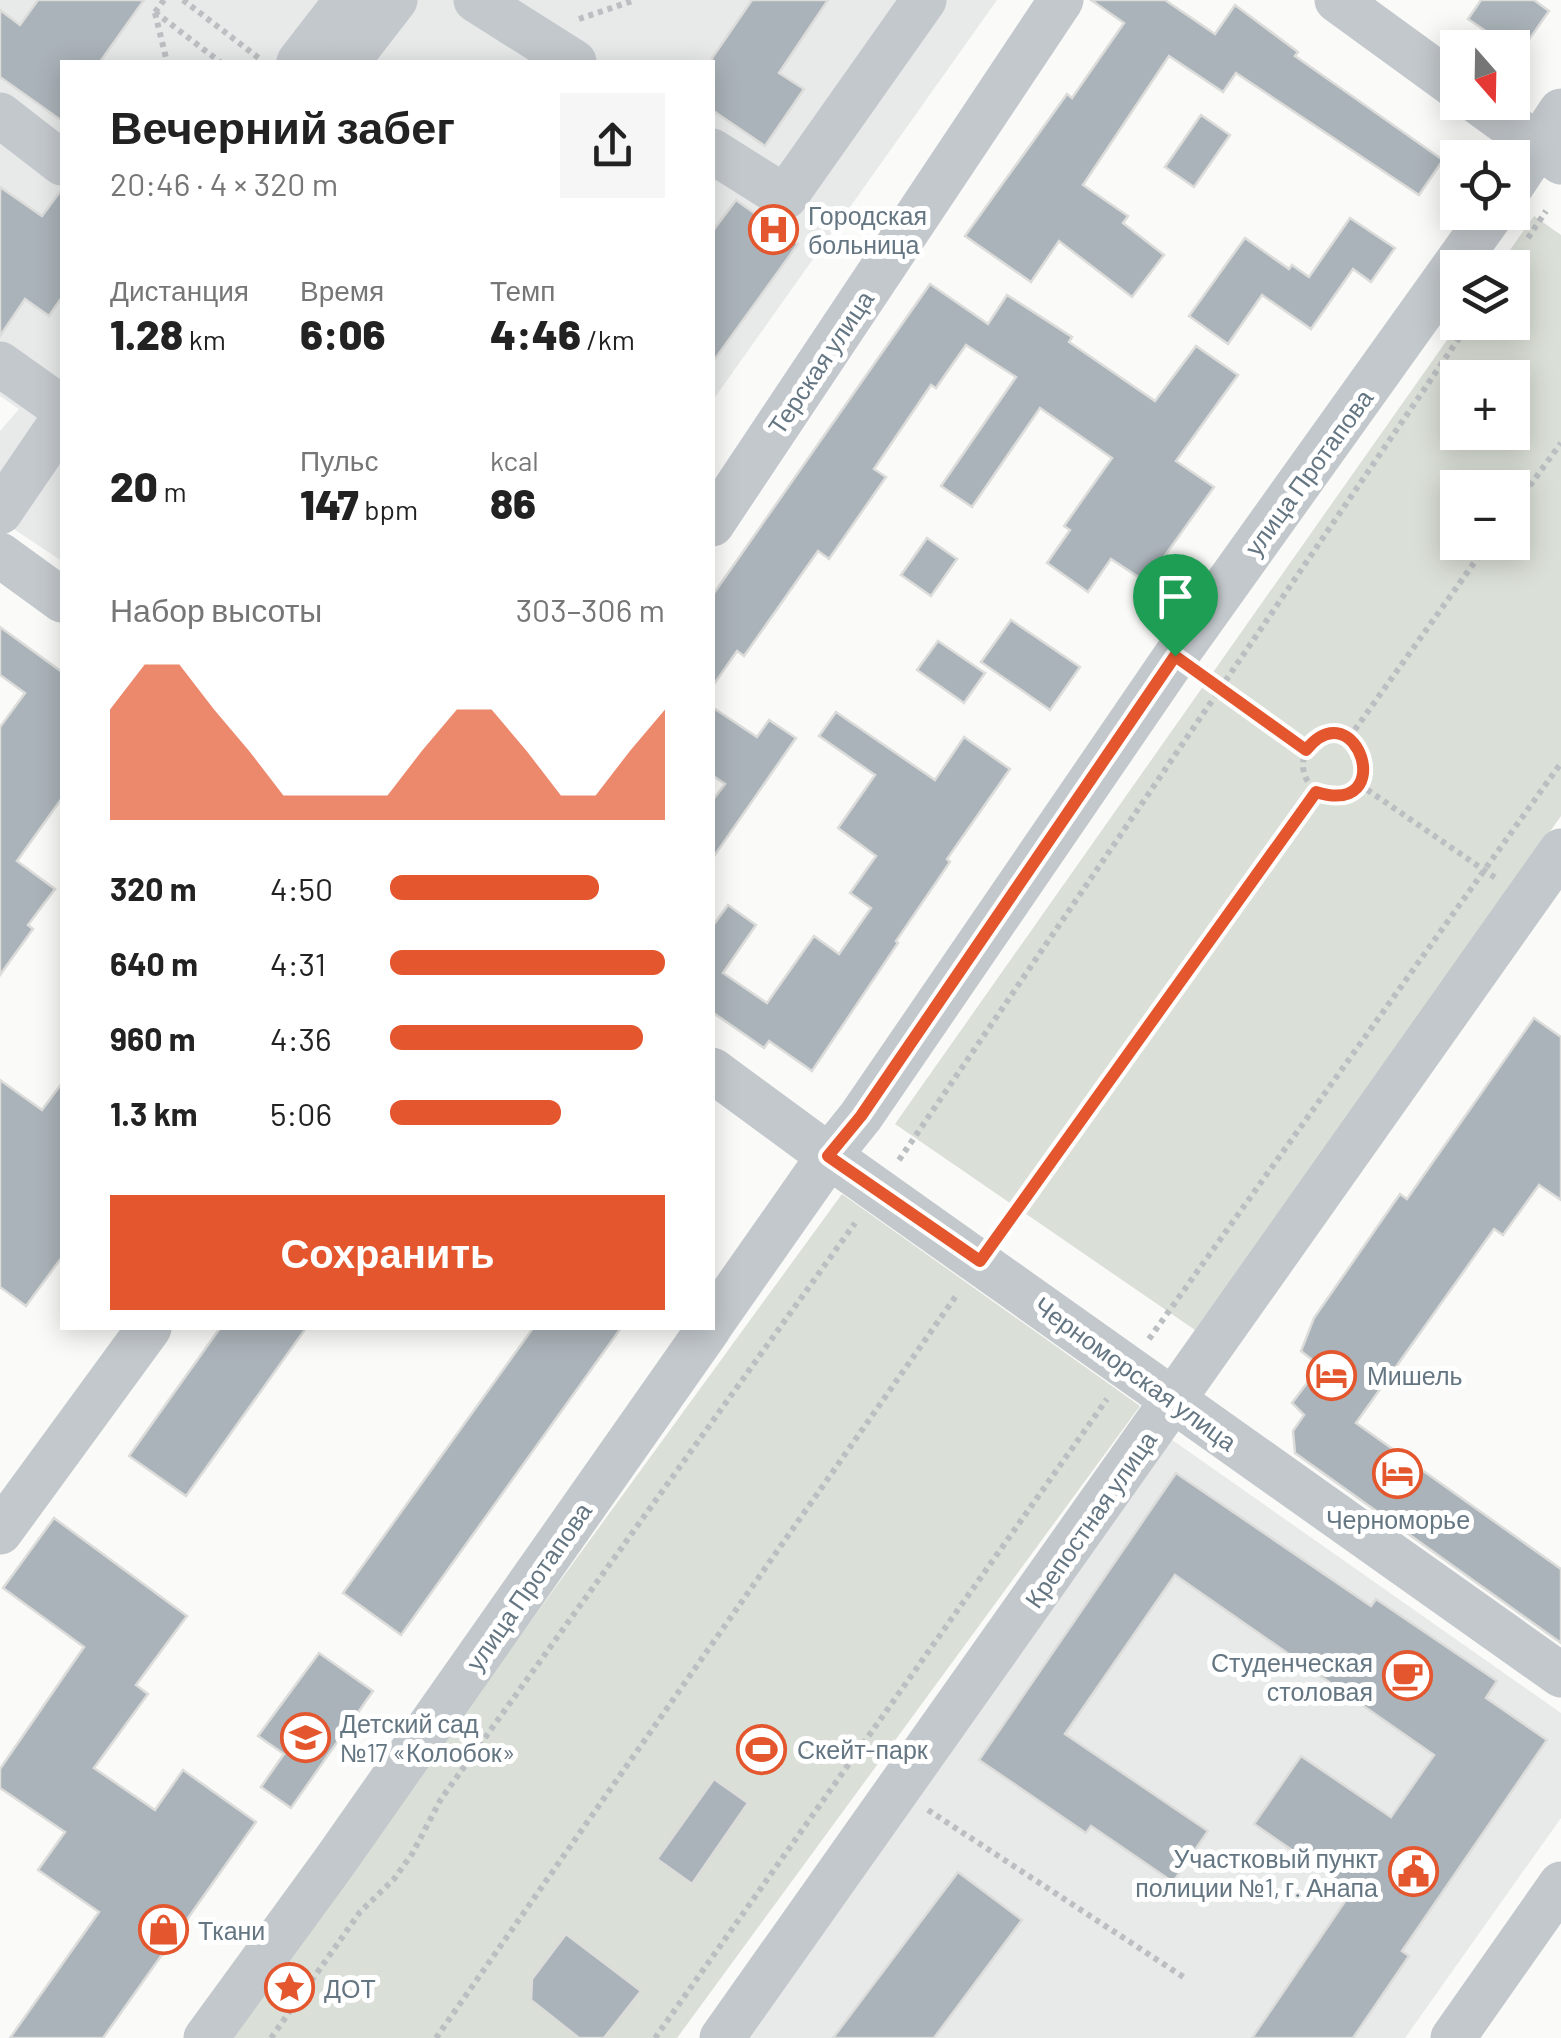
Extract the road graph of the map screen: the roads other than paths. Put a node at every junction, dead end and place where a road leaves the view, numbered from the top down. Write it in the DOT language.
graph roads {
  1 [pos="347,0"];
  2 [pos="395,0"];
  3 [pos="476,0"];
  4 [pos="924,0"];
  5 [pos="1061,0"];
  6 [pos="1337,0"];
  7 [pos="302,60"];
  8 [pos="349,60"];
  9 [pos="571,60"];
  10 [pos="1440,75"];
  11 [pos="0,116"];
  12 [pos="1514,120"];
  13 [pos="1553,139"];
  14 [pos="715,153"];
  15 [pos="60,161"];
  16 [pos="1531,195"];
  17 [pos="1480,230"];
  18 [pos="0,364"];
  19 [pos="60,407"];
  20 [pos="60,424"];
  21 [pos="0,512"];
  22 [pos="715,519"];
  23 [pos="0,555"];
  24 [pos="60,599"];
  25 [pos="1561,851"];
  26 [pos="715,1072"];
  27 [pos="828,1156"];
  28 [pos="715,1319"];
  29 [pos="148,1330"];
  30 [pos="707,1330"];
  31 [pos="1174,1401"];
  32 [pos="0,1532"];
  33 [pos="1561,1675"];
  34 [pos="1561,1884"];
  35 [pos="206,2038"];
  36 [pos="722,2038"];
  37 [pos="1454,2038"];
  1 -- 7 [label="street"];
  2 -- 8 [label="street"];
  3 -- 9 [label="street"];
  4 -- 14 [label="street"];
  5 -- 22 [label="street, Терская улица"];
  6 -- 10 [label="street"];
  11 -- 15 [label="street"];
  12 -- 13 [label="street"];
  13 -- 16 [label="street"];
  17 -- 27 [label="street, улица Протапова"];
  18 -- 19 [label="street"];
  20 -- 21 [label="street"];
  23 -- 24 [label="street"];
  25 -- 31 [label="street, Крепостная улица"];
  26 -- 27 [label="street, Черноморская улица"];
  27 -- 28 [label="street, улица Протапова"];
  27 -- 31 [label="street, Черноморская улица"];
  29 -- 32 [label="street"];
  30 -- 35 [label="street, улица Протапова"];
  31 -- 33 [label="street, Черноморская улица"];
  31 -- 36 [label="street, Крепостная улица"];
  34 -- 37 [label="street"];
}
